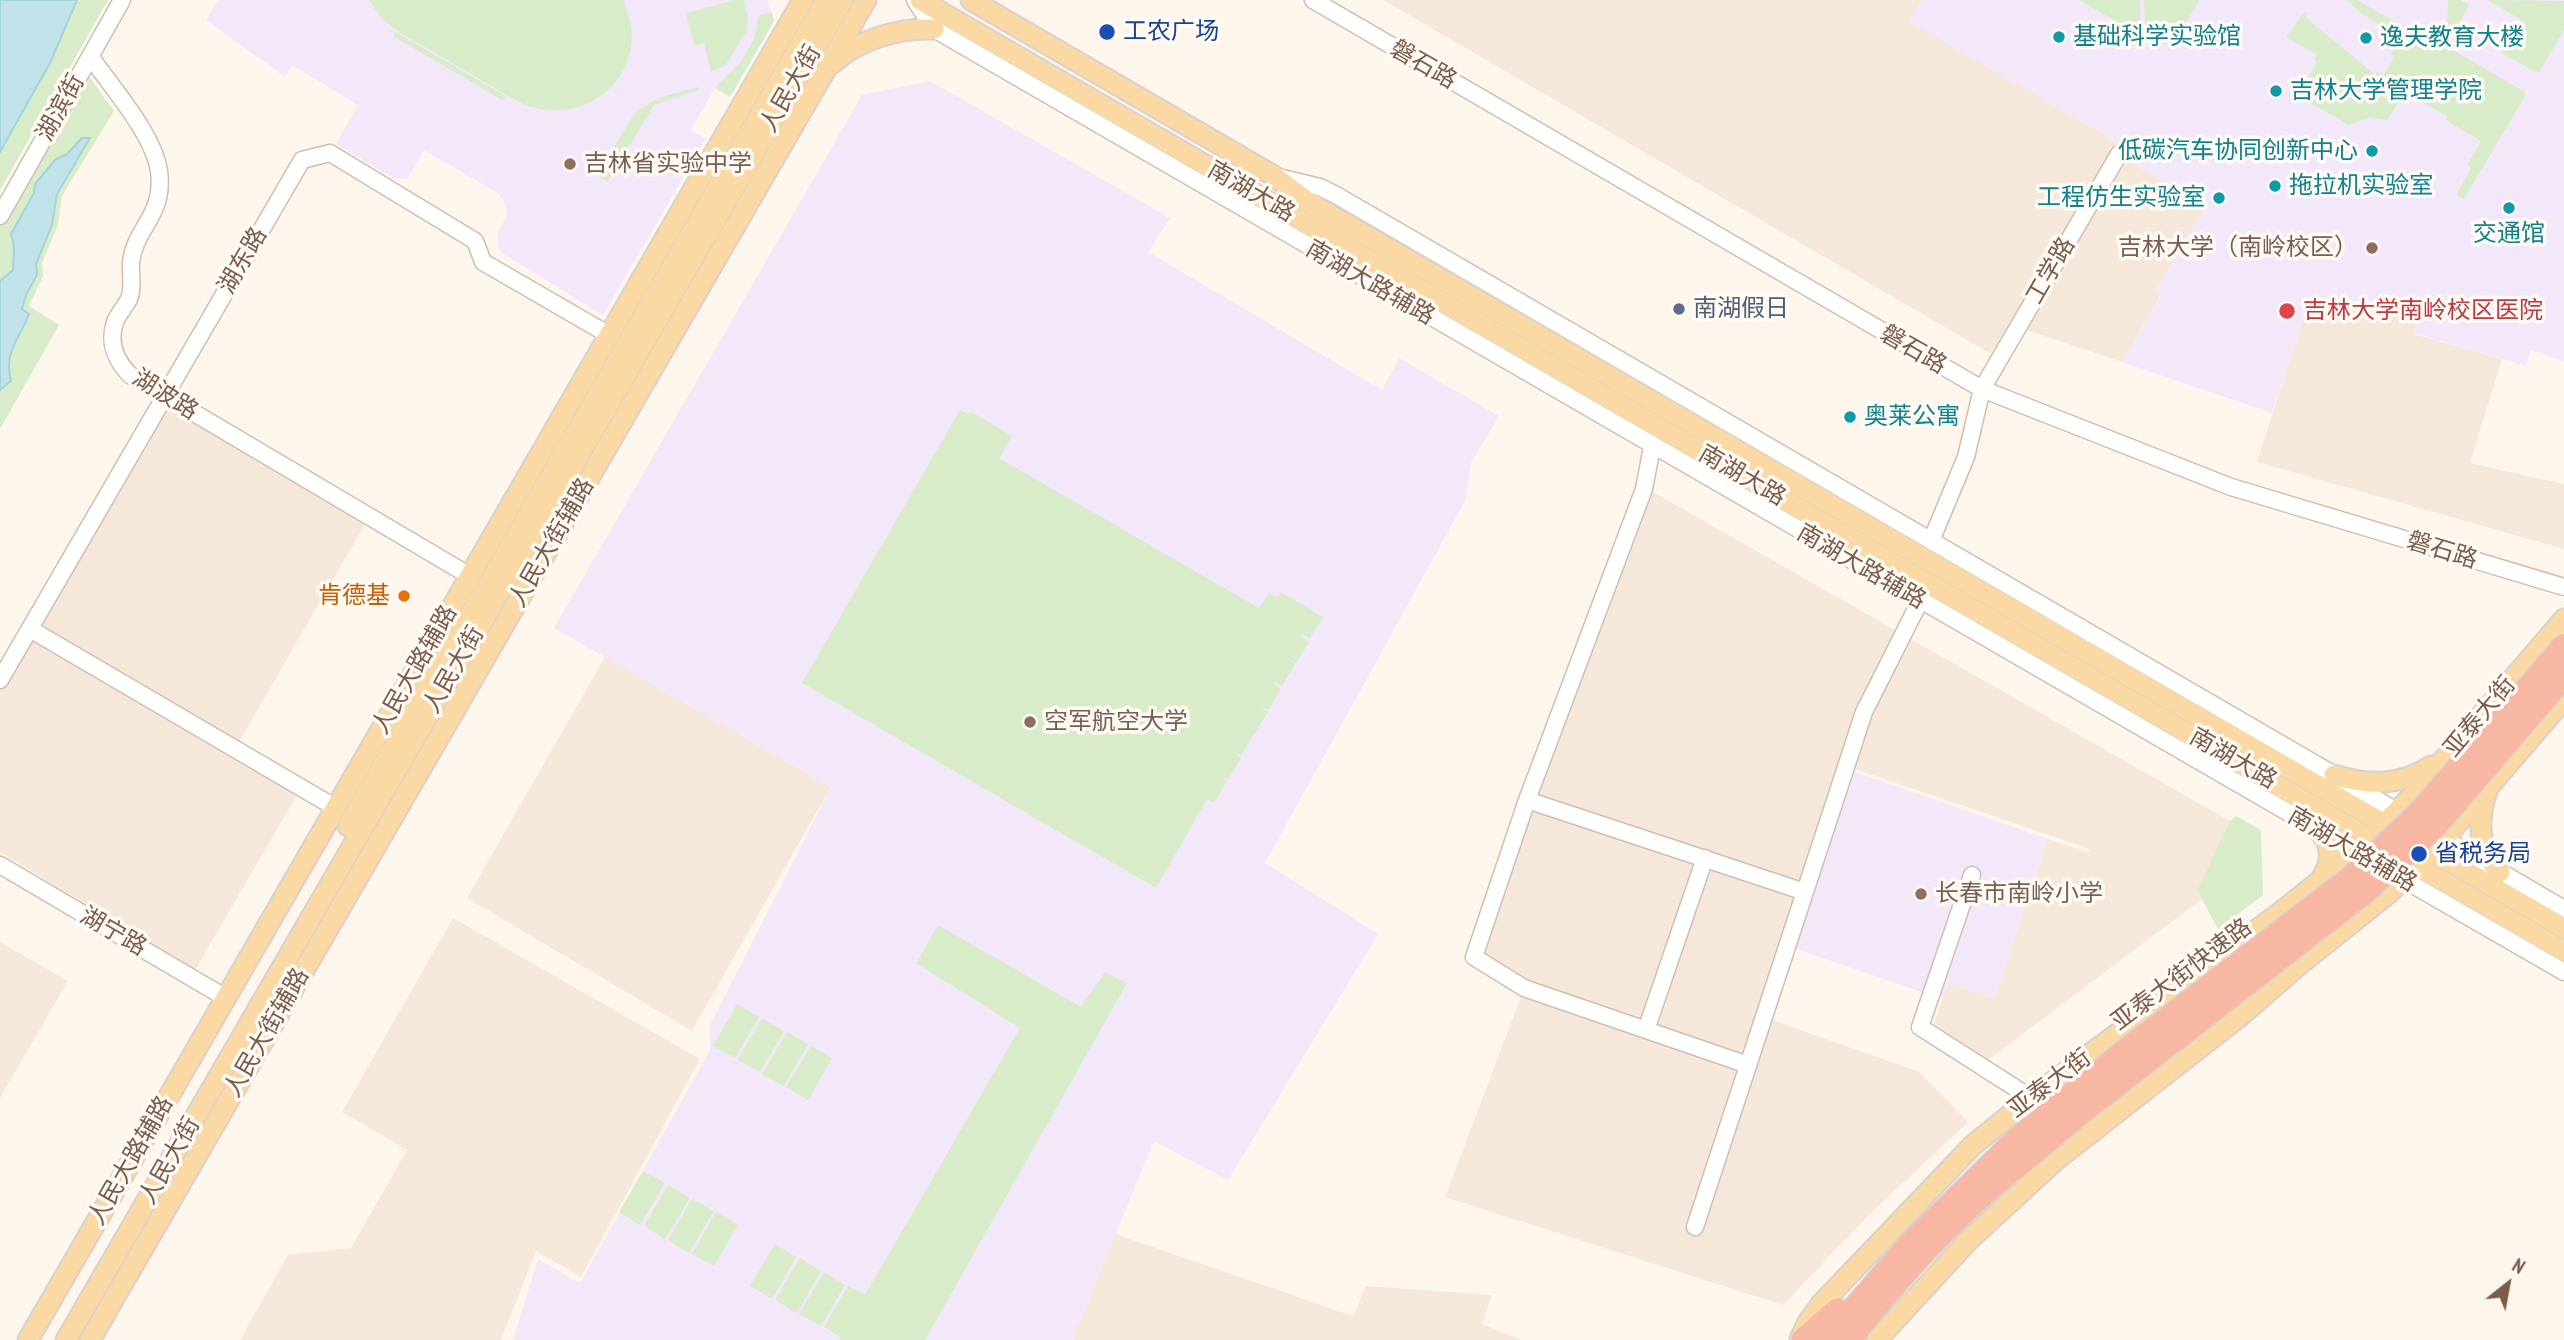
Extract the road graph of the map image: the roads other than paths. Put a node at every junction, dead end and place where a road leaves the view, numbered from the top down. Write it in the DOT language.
graph roads {
  1 [pos="122,0"];
  2 [pos="782,0"];
  3 [pos="803,0"];
  4 [pos="826,0"];
  5 [pos="843,0"];
  6 [pos="866,0"];
  7 [pos="918,0"];
  8 [pos="971,0"];
  9 [pos="1313,0"];
  10 [pos="934,29"];
  11 [pos="776,46"];
  12 [pos="90,56"];
  13 [pos="821,77"];
  14 [pos="2119,154"];
  15 [pos="1274,176"];
  16 [pos="0,216"];
  17 [pos="609,335"];
  18 [pos="1982,389"];
  19 [pos="165,396"];
  20 [pos="1652,447"];
  21 [pos="1931,541"];
  22 [pos="470,576"];
  23 [pos="2564,587"];
  24 [pos="1920,601"];
  25 [pos="2564,619"];
  26 [pos="30,629"];
  27 [pos="2564,646"];
  28 [pos="2,672"];
  29 [pos="2564,676"];
  30 [pos="2564,699"];
  31 [pos="2446,756"];
  32 [pos="2334,775"];
  33 [pos="2487,790"];
  34 [pos="1527,800"];
  35 [pos="335,808"];
  36 [pos="2391,818"];
  37 [pos="2317,829"];
  38 [pos="2363,845"];
  39 [pos="2438,845"];
  40 [pos="1704,858"];
  41 [pos="0,865"];
  42 [pos="2500,872"];
  43 [pos="2411,873"];
  44 [pos="1972,875"];
  45 [pos="2319,882"];
  46 [pos="1805,892"];
  47 [pos="2564,909"];
  48 [pos="2564,928"];
  49 [pos="2564,951"];
  50 [pos="2564,972"];
  51 [pos="226,998"];
  52 [pos="1646,1030"];
  53 [pos="1748,1065"];
  54 [pos="2031,1098"];
  55 [pos="2021,1150"];
  56 [pos="1997,1172"];
  57 [pos="1695,1227"];
  58 [pos="27,1340"];
  59 [pos="51,1340"];
  60 [pos="66,1340"];
  61 [pos="90,1340"];
  62 [pos="1801,1340"];
  63 [pos="1827,1340"];
  64 [pos="1849,1340"];
  65 [pos="1865,1340"];
  66 [pos="1877,1340"];
  1 -- 12 [label="street, 湖滨街"];
  2 -- 11 [label="main road"];
  3 -- 11 [label="main road, 人民大路辅路"];
  4 -- 59 [label="main road, 人民大街"];
  5 -- 60 [label="main road, 人民大街"];
  6 -- 13 [label="main road, 人民大街辅路"];
  7 -- 10 [label="street, 南湖大路辅路"];
  7 -- 38 [label="main road, 南湖大路"];
  8 -- 15 [label="main road, 南湖大路"];
  9 -- 18 [label="street, 磐石路"];
  10 -- 13 [label="main road"];
  10 -- 20 [label="street, 南湖大路辅路"];
  11 -- 17 [label="main road, 人民大路辅路"];
  12 -- 16 [label="street, 湖滨街"];
  12 -- 19 [label="street, 湖波路"];
  13 -- 61 [label="main road, 人民大街辅路"];
  14 -- 18 [label="street, 工学路"];
  15 -- 21 [label="street"];
  15 -- 36 [label="main road, 南湖大路"];
  17 -- 19 [label="street, 湖东路"];
  17 -- 22 [label="main road, 人民大路辅路"];
  18 -- 21 [label="street, 工学路"];
  18 -- 23 [label="street, 磐石路"];
  19 -- 22 [label="street, 湖波路"];
  19 -- 26 [label="street, 湖东路"];
  20 -- 24 [label="street, 南湖大路辅路"];
  20 -- 34 [label="street"];
  21 -- 32 [label="street"];
  22 -- 35 [label="main road, 人民大路辅路"];
  24 -- 37 [label="street, 南湖大路辅路"];
  24 -- 46 [label="street"];
  25 -- 31 [label="main road, 亚泰大街"];
  26 -- 28 [label="street, 湖东路"];
  26 -- 35 [label="street"];
  27 -- 55 [label="highway, 亚泰大街快速路, bridge"];
  29 -- 55 [label="highway, 亚泰大街快速路, bridge"];
  30 -- 33 [label="main road"];
  31 -- 32 [label="main road"];
  31 -- 36 [label="main road, 亚泰大街"];
  32 -- 36 [label="street"];
  33 -- 39 [label="main road"];
  33 -- 42 [label="main road"];
  34 -- 40 [label="street"];
  34 -- 52 [label="street"];
  35 -- 51 [label="main road, 人民大路辅路"];
  36 -- 38 [label="main road, 亚泰大街"];
  36 -- 39 [label="main road, 南湖大路"];
  37 -- 38 [label="street, 南湖大路辅路"];
  37 -- 45 [label="main road"];
  38 -- 43 [label="main road, 南湖大路"];
  38 -- 45 [label="main road, 亚泰大街"];
  39 -- 42 [label="street"];
  39 -- 43 [label="main road"];
  39 -- 48 [label="main road, 南湖大路"];
  40 -- 46 [label="street"];
  40 -- 52 [label="street"];
  41 -- 51 [label="street, 湖宁路"];
  42 -- 47 [label="street"];
  43 -- 49 [label="main road, 南湖大路"];
  43 -- 50 [label="street, 南湖大路辅路"];
  43 -- 66 [label="main road"];
  44 -- 54 [label="street"];
  45 -- 54 [label="main road, 亚泰大街"];
  46 -- 53 [label="street"];
  51 -- 58 [label="main road, 人民大路辅路"];
  52 -- 53 [label="street"];
  53 -- 57 [label="street"];
  54 -- 62 [label="main road, 亚泰大街"];
  55 -- 56 [label="highway, 亚泰大街快速路"];
  56 -- 62 [label="highway"];
  56 -- 63 [label="highway, 亚泰大街快速路"];
  56 -- 64 [label="highway, 亚泰大街快速路"];
  56 -- 65 [label="highway"];
}
